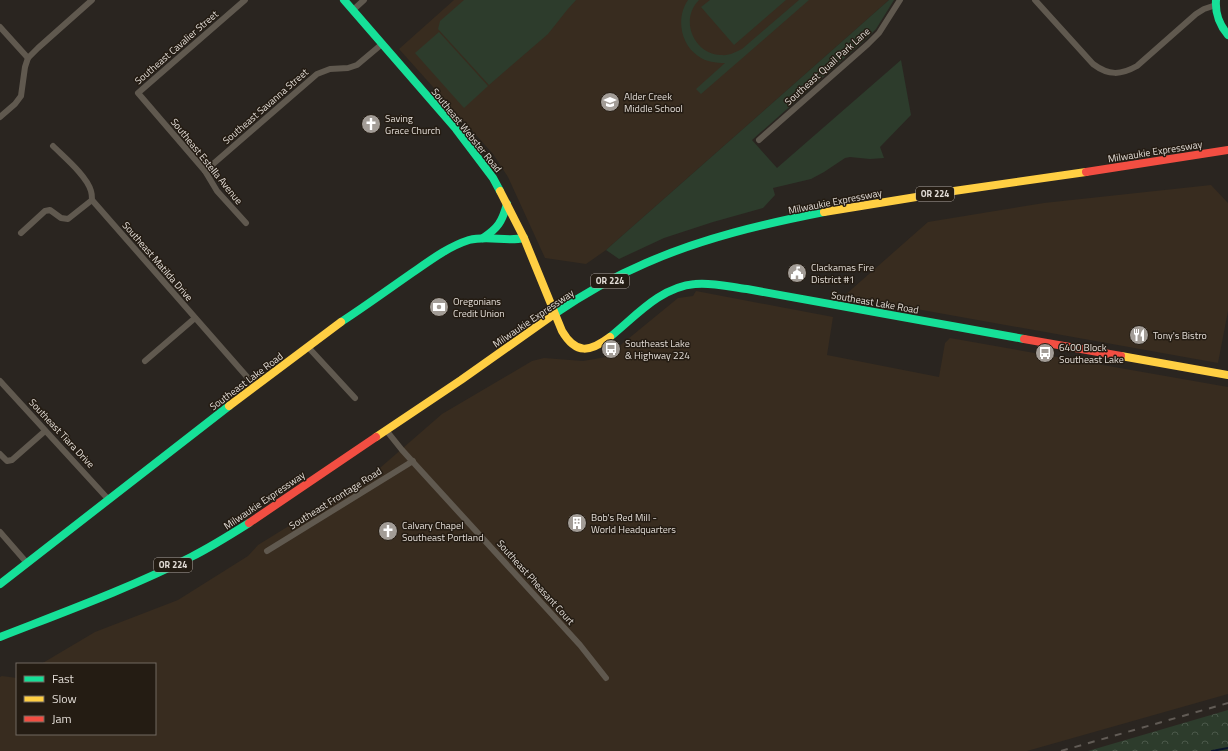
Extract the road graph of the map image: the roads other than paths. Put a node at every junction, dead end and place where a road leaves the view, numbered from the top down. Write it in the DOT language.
graph roads {
  1 [pos="92,0"];
  2 [pos="245,0"];
  3 [pos="344,0"];
  4 [pos="364,0"];
  5 [pos="900,0"];
  6 [pos="1035,0"];
  7 [pos="1216,2"];
  8 [pos="353,10"];
  9 [pos="0,27"];
  10 [pos="1228,35"];
  11 [pos="382,44"];
  12 [pos="28,58"];
  13 [pos="138,93"];
  14 [pos="0,117"];
  15 [pos="759,140"];
  16 [pos="53,146"];
  17 [pos="1228,150"];
  18 [pos="205,171"];
  19 [pos="92,200"];
  20 [pos="507,204"];
  21 [pos="246,222"];
  22 [pos="21,232"];
  23 [pos="483,238"];
  24 [pos="524,238"];
  25 [pos="554,313"];
  26 [pos="194,318"];
  27 [pos="308,347"];
  28 [pos="145,361"];
  29 [pos="1228,375"];
  30 [pos="0,381"];
  31 [pos="255,386"];
  32 [pos="355,398"];
  33 [pos="386,430"];
  34 [pos="45,431"];
  35 [pos="0,454"];
  36 [pos="413,461"];
  37 [pos="108,499"];
  38 [pos="0,532"];
  39 [pos="267,551"];
  40 [pos="27,563"];
  41 [pos="0,584"];
  42 [pos="0,637"];
  43 [pos="606,678"];
  1 -- 12 [label="street"];
  2 -- 13 [label="street, Southeast Cavalier Street"];
  3 -- 8 [label="main road, Southeast Webster Road"];
  4 -- 8 [label="street"];
  5 -- 15 [label="street, Southeast Quail Park Lane"];
  6 -- 7 [label="street"];
  7 -- 10 [label="main road"];
  8 -- 11 [label="main road, Southeast Webster Road"];
  9 -- 12 [label="street"];
  11 -- 18 [label="street, Southeast Savanna Street"];
  11 -- 20 [label="main road, Southeast Webster Road"];
  12 -- 14 [label="street"];
  13 -- 18 [label="street, Southeast Estella Avenue"];
  16 -- 19 [label="street, Southeast Matilda Drive"];
  17 -- 25 [label="main road, Milwaukie Expressway / OR 224"];
  18 -- 21 [label="street, Southeast Estella Avenue"];
  19 -- 22 [label="street"];
  19 -- 26 [label="street, Southeast Matilda Drive"];
  20 -- 23 [label="main road"];
  20 -- 24 [label="main road, Southeast Webster Road"];
  23 -- 24 [label="main road, Southeast Lake Road"];
  23 -- 27 [label="main road, Southeast Lake Road"];
  24 -- 25 [label="main road, Southeast Webster Road"];
  25 -- 29 [label="main road, Southeast Lake Road"];
  25 -- 33 [label="main road, Milwaukie Expressway / OR 224"];
  26 -- 28 [label="street"];
  26 -- 31 [label="street, Southeast Matilda Drive"];
  27 -- 31 [label="main road, Southeast Lake Road"];
  27 -- 32 [label="street"];
  30 -- 34 [label="street, Southeast Tiara Drive"];
  31 -- 37 [label="main road, Southeast Lake Road"];
  33 -- 36 [label="street, Southeast Pheasant Court"];
  33 -- 42 [label="main road, Milwaukie Expressway / OR 224"];
  34 -- 35 [label="street"];
  34 -- 37 [label="street, Southeast Tiara Drive"];
  36 -- 39 [label="street, Southeast Frontage Road"];
  36 -- 43 [label="street, Southeast Pheasant Court"];
  37 -- 40 [label="main road, Southeast Lake Road"];
  38 -- 40 [label="street"];
  40 -- 41 [label="main road, Southeast Lake Road"];
}
